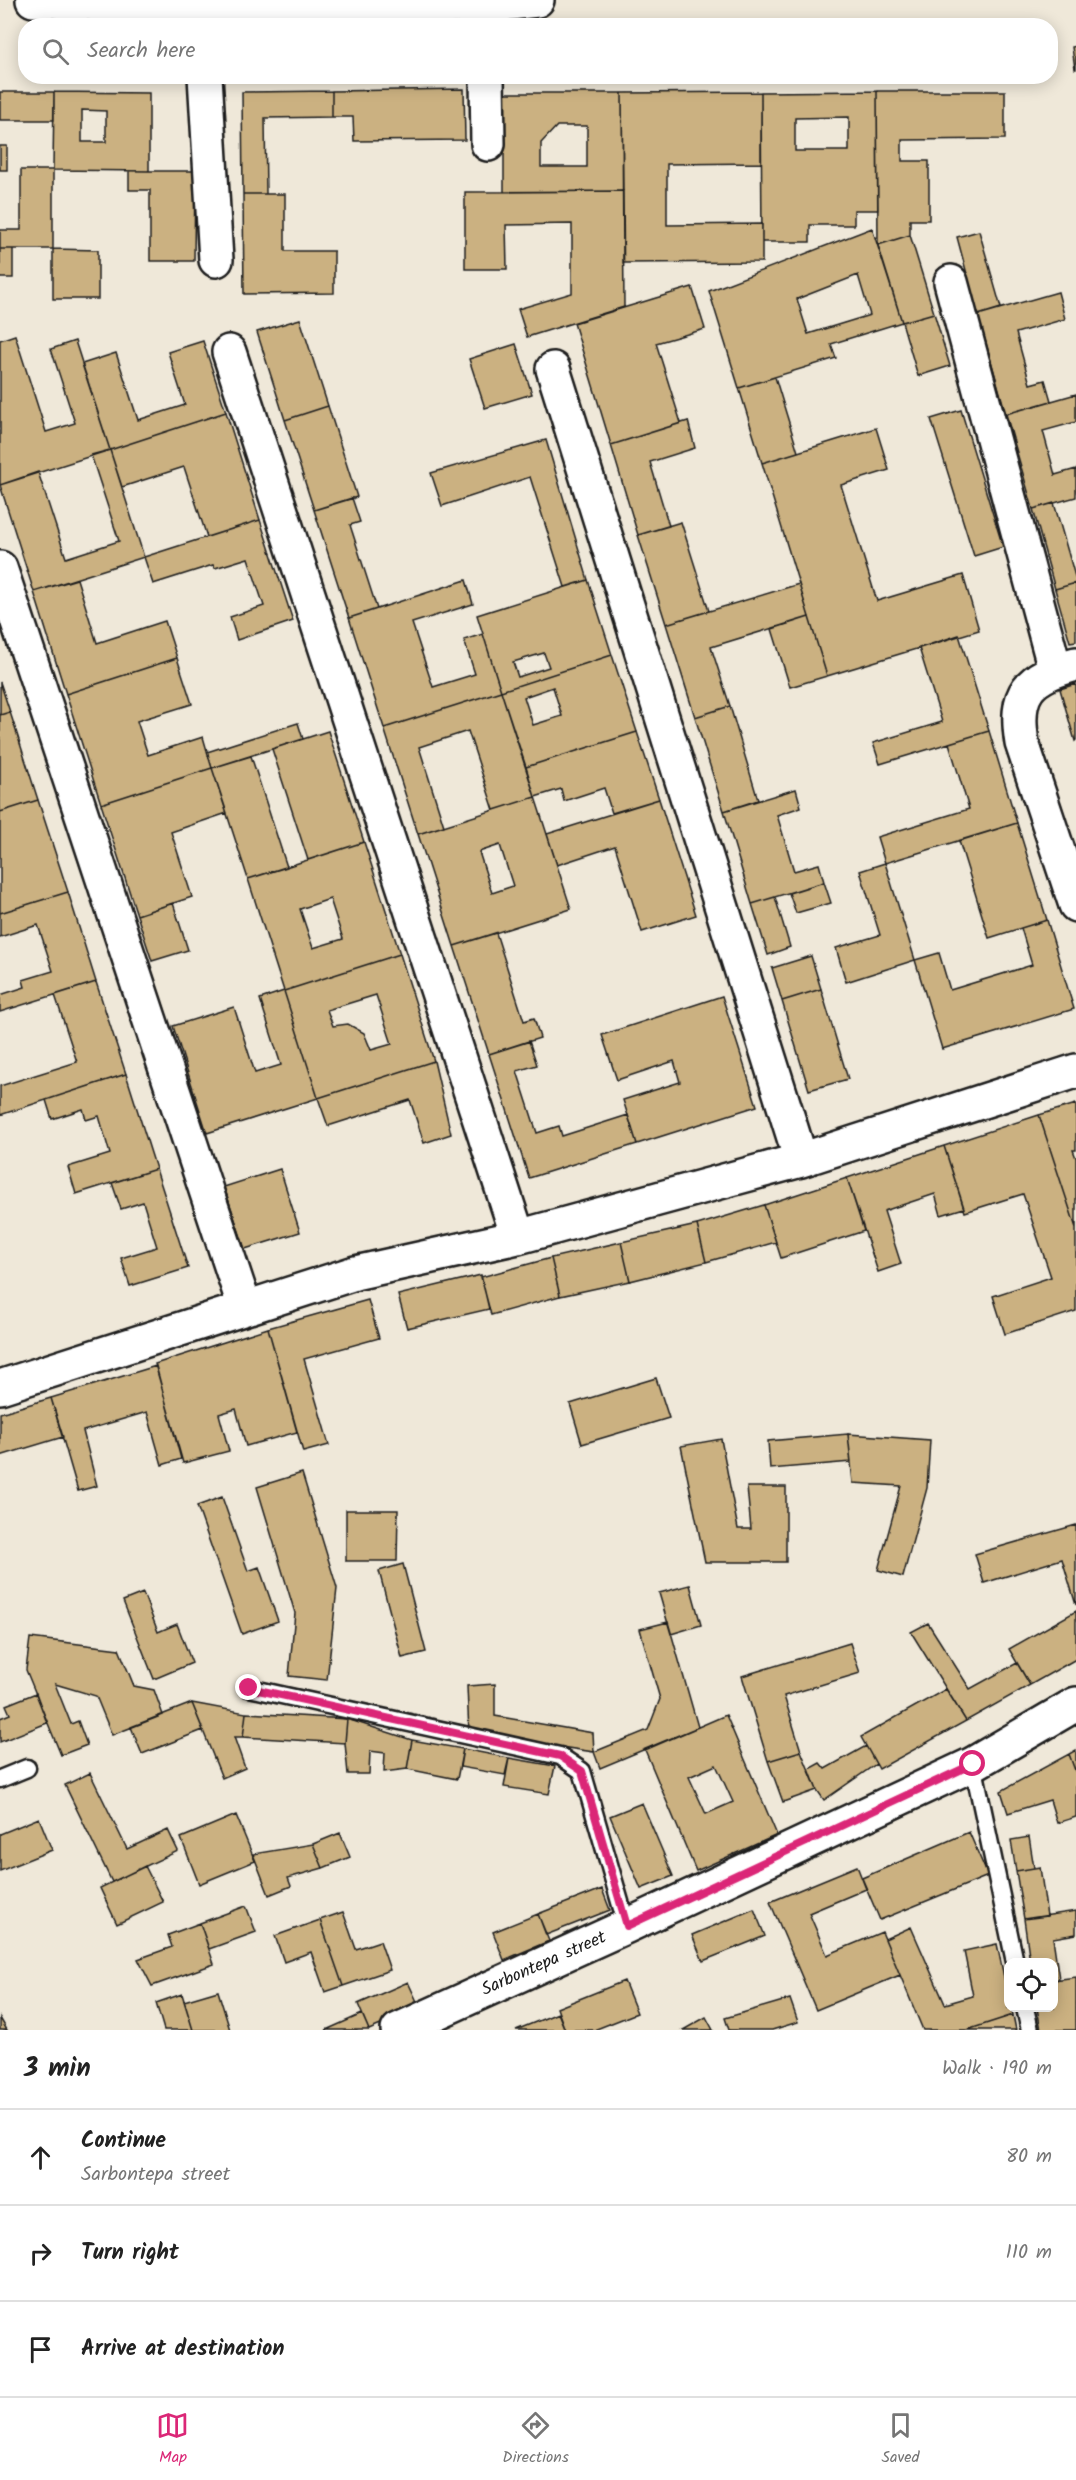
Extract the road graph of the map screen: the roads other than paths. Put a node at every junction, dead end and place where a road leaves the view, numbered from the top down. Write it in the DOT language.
graph roads {
  1 [pos="33,0"];
  2 [pos="537,0"];
  3 [pos="485,11"];
  4 [pos="201,12"];
  5 [pos="205,84"];
  6 [pos="487,84"];
  7 [pos="488,144"];
  8 [pos="216,260"];
  9 [pos="951,282"];
  10 [pos="229,352"];
  11 [pos="553,369"];
  12 [pos="0,568"];
  13 [pos="1066,666"];
  14 [pos="1076,905"];
  15 [pos="1076,1071"];
  16 [pos="801,1160"];
  17 [pos="518,1237"];
  18 [pos="245,1308"];
  19 [pos="0,1387"];
  20 [pos="249,1688"];
  21 [pos="1076,1704"];
  22 [pos="973,1764"];
  23 [pos="27,1768"];
  24 [pos="0,1779"];
  25 [pos="627,1926"];
  26 [pos="1014,1958"];
  27 [pos="1026,2012"];
  28 [pos="398,2030"];
  29 [pos="1030,2030"];
  1 -- 4 [label="street"];
  2 -- 3 [label="street"];
  3 -- 4 [label="street"];
  5 -- 8 [label="street"];
  6 -- 7 [label="street"];
  9 -- 13 [label="street"];
  10 -- 17 [label="street"];
  11 -- 16 [label="street"];
  12 -- 18 [label="street"];
  13 -- 14 [label="street"];
  15 -- 16 [label="street"];
  16 -- 17 [label="street"];
  17 -- 18 [label="street"];
  18 -- 19 [label="street"];
  20 -- 25 [label="lane"];
  21 -- 22 [label="street, Sarbontepa street"];
  22 -- 25 [label="street, Sarbontepa street"];
  22 -- 26 [label="lane"];
  23 -- 24 [label="lane"];
  25 -- 28 [label="street, Sarbontepa street"];
  27 -- 29 [label="lane"];
}
